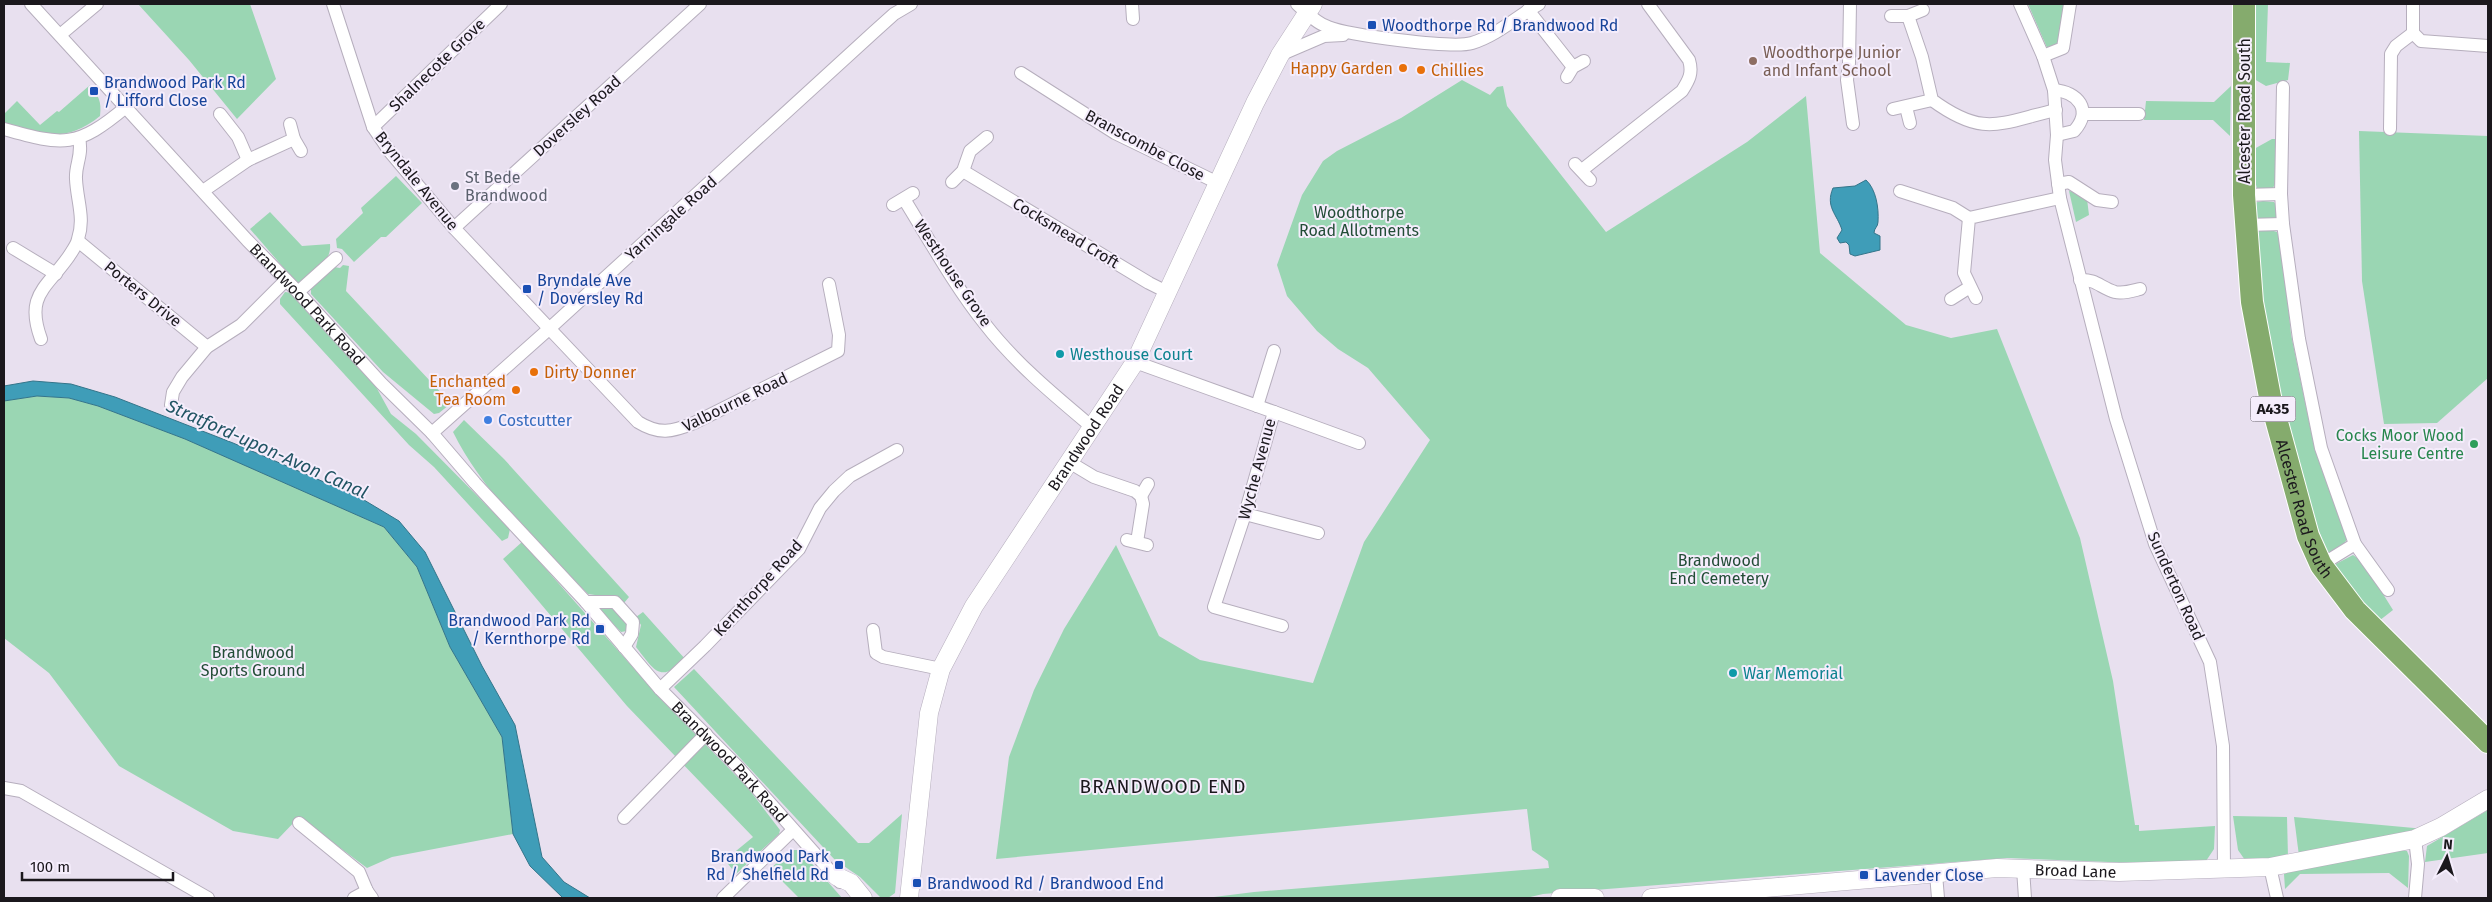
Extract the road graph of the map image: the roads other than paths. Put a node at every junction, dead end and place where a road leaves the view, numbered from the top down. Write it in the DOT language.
graph roads {
  1 [pos="31,4"];
  2 [pos="97,4"];
  3 [pos="333,4"];
  4 [pos="501,4"];
  5 [pos="700,4"];
  6 [pos="911,4"];
  7 [pos="1132,4"];
  8 [pos="1648,4"];
  9 [pos="1850,4"];
  10 [pos="2020,4"];
  11 [pos="2070,4"];
  12 [pos="2244,4"];
  13 [pos="2413,4"];
  14 [pos="1306,7"];
  15 [pos="1533,7"];
  16 [pos="1923,10"];
  17 [pos="1891,16"];
  18 [pos="1908,16"];
  19 [pos="1133,19"];
  20 [pos="2412,33"];
  21 [pos="1350,34"];
  22 [pos="60,35"];
  23 [pos="2488,46"];
  24 [pos="1280,55"];
  25 [pos="2043,56"];
  26 [pos="1575,68"];
  27 [pos="1021,73"];
  28 [pos="2283,87"];
  29 [pos="2054,90"];
  30 [pos="1932,100"];
  31 [pos="126,107"];
  32 [pos="2056,110"];
  33 [pos="220,114"];
  34 [pos="2083,114"];
  35 [pos="2140,114"];
  36 [pos="1910,123"];
  37 [pos="290,124"];
  38 [pos="1854,124"];
  39 [pos="373,127"];
  40 [pos="4,129"];
  41 [pos="2390,129"];
  42 [pos="2057,135"];
  43 [pos="987,137"];
  44 [pos="78,138"];
  45 [pos="294,138"];
  46 [pos="301,151"];
  47 [pos="248,160"];
  48 [pos="963,171"];
  49 [pos="1582,171"];
  50 [pos="952,182"];
  51 [pos="1218,183"];
  52 [pos="2058,184"];
  53 [pos="203,191"];
  54 [pos="1900,191"];
  55 [pos="2281,194"];
  56 [pos="2244,195"];
  57 [pos="2060,198"];
  58 [pos="904,199"];
  59 [pos="2112,202"];
  60 [pos="1969,218"];
  61 [pos="2283,224"];
  62 [pos="2245,225"];
  63 [pos="454,228"];
  64 [pos="78,241"];
  65 [pos="13,248"];
  66 [pos="336,258"];
  67 [pos="56,274"];
  68 [pos="286,280"];
  69 [pos="2080,280"];
  70 [pos="829,284"];
  71 [pos="2140,289"];
  72 [pos="298,292"];
  73 [pos="1169,292"];
  74 [pos="1952,298"];
  75 [pos="550,328"];
  76 [pos="41,339"];
  77 [pos="207,347"];
  78 [pos="1274,351"];
  79 [pos="1135,362"];
  80 [pos="171,405"];
  81 [pos="1257,406"];
  82 [pos="1274,412"];
  83 [pos="1092,427"];
  84 [pos="432,432"];
  85 [pos="1360,443"];
  86 [pos="897,450"];
  87 [pos="1069,462"];
  88 [pos="1148,484"];
  89 [pos="1141,496"];
  90 [pos="1246,514"];
  91 [pos="1318,533"];
  92 [pos="1137,542"];
  93 [pos="2355,544"];
  94 [pos="2321,565"];
  95 [pos="2388,590"];
  96 [pos="586,602"];
  97 [pos="1282,626"];
  98 [pos="873,630"];
  99 [pos="624,647"];
  100 [pos="942,669"];
  101 [pos="660,689"];
  102 [pos="706,734"];
  103 [pos="2488,742"];
  104 [pos="4,788"];
  105 [pos="2488,800"];
  106 [pos="624,818"];
  107 [pos="299,823"];
  108 [pos="794,830"];
  109 [pos="2415,839"];
  110 [pos="913,852"];
  111 [pos="2270,867"];
  112 [pos="2023,869"];
  113 [pos="2224,869"];
  114 [pos="1936,874"];
  115 [pos="836,876"];
  116 [pos="370,895"];
  117 [pos="1681,896"];
  118 [pos="208,898"];
  119 [pos="354,898"];
  120 [pos="723,898"];
  121 [pos="852,898"];
  122 [pos="863,898"];
  123 [pos="899,898"];
  124 [pos="909,898"];
  125 [pos="1565,898"];
  126 [pos="1595,898"];
  127 [pos="1651,898"];
  128 [pos="1938,898"];
  129 [pos="2025,898"];
  130 [pos="2277,898"];
  131 [pos="2415,898"];
  1 -- 22 [label="street, Brandwood Park Road"];
  2 -- 22 [label="street"];
  3 -- 39 [label="street, Bryndale Avenue"];
  4 -- 39 [label="street, Shalnecote Grove"];
  5 -- 63 [label="street, Doversley Road"];
  6 -- 75 [label="street, Yarningale Road"];
  7 -- 19 [label="street"];
  8 -- 49 [label="street"];
  9 -- 38 [label="street"];
  10 -- 25 [label="street, Sunderton Road"];
  11 -- 25 [label="street"];
  12 -- 56 [label="highway, Alcester Road South / A435"];
  13 -- 20 [label="street"];
  14 -- 21 [label="street"];
  14 -- 24 [label="street, Brandwood Road"];
  15 -- 21 [label="street"];
  15 -- 26 [label="street"];
  16 -- 18 [label="street"];
  17 -- 18 [label="street"];
  18 -- 30 [label="street"];
  20 -- 23 [label="street"];
  20 -- 41 [label="street"];
  21 -- 24 [label="street"];
  22 -- 31 [label="street, Brandwood Park Road"];
  24 -- 51 [label="street, Brandwood Road"];
  25 -- 29 [label="street, Sunderton Road"];
  27 -- 51 [label="street, Branscombe Close"];
  28 -- 55 [label="street"];
  29 -- 32 [label="street, Sunderton Road"];
  29 -- 34 [label="street"];
  30 -- 32 [label="street"];
  30 -- 36 [label="street"];
  31 -- 44 [label="street"];
  31 -- 53 [label="street, Brandwood Park Road"];
  32 -- 42 [label="street, Sunderton Road"];
  33 -- 47 [label="street"];
  34 -- 35 [label="street"];
  34 -- 42 [label="street"];
  37 -- 45 [label="street"];
  39 -- 63 [label="street, Bryndale Avenue"];
  40 -- 44 [label="street"];
  42 -- 52 [label="street, Sunderton Road"];
  43 -- 48 [label="street"];
  44 -- 64 [label="street"];
  45 -- 46 [label="street"];
  45 -- 47 [label="street"];
  47 -- 53 [label="street"];
  48 -- 50 [label="street"];
  48 -- 73 [label="street, Cocksmead Croft"];
  51 -- 73 [label="street, Brandwood Road"];
  52 -- 57 [label="street, Sunderton Road"];
  52 -- 59 [label="street"];
  53 -- 68 [label="street, Brandwood Park Road"];
  54 -- 60 [label="street"];
  55 -- 56 [label="street"];
  55 -- 61 [label="street"];
  56 -- 62 [label="highway, Alcester Road South / A435"];
  57 -- 60 [label="street"];
  57 -- 69 [label="street, Sunderton Road"];
  58 -- 83 [label="street, Westhouse Grove"];
  60 -- 74 [label="street"];
  61 -- 62 [label="street"];
  61 -- 93 [label="street"];
  62 -- 94 [label="highway, Alcester Road South / A435"];
  63 -- 75 [label="street, Bryndale Avenue"];
  64 -- 67 [label="street"];
  64 -- 77 [label="street, Porters Drive"];
  65 -- 67 [label="street"];
  66 -- 72 [label="street"];
  67 -- 76 [label="street"];
  68 -- 72 [label="street, Brandwood Park Road"];
  68 -- 77 [label="street"];
  69 -- 71 [label="street"];
  69 -- 113 [label="street, Sunderton Road"];
  70 -- 75 [label="street, Valbourne Road"];
  72 -- 84 [label="street, Brandwood Park Road"];
  73 -- 79 [label="street, Brandwood Road"];
  75 -- 84 [label="street, Yarningale Road"];
  77 -- 80 [label="street"];
  78 -- 81 [label="street"];
  79 -- 81 [label="street, Wyche Avenue"];
  79 -- 83 [label="street, Brandwood Road"];
  81 -- 82 [label="street, Wyche Avenue"];
  82 -- 85 [label="street"];
  82 -- 90 [label="street, Wyche Avenue"];
  83 -- 87 [label="street, Brandwood Road"];
  84 -- 96 [label="street, Brandwood Park Road"];
  86 -- 101 [label="street, Kernthorpe Road"];
  87 -- 89 [label="street"];
  87 -- 100 [label="street, Brandwood Road"];
  88 -- 89 [label="street"];
  89 -- 92 [label="street"];
  90 -- 91 [label="street"];
  90 -- 97 [label="street, Wyche Avenue"];
  93 -- 94 [label="street"];
  93 -- 95 [label="street"];
  94 -- 103 [label="highway, Alcester Road South / A435"];
  96 -- 99 [label="street, Brandwood Park Road"];
  96 -- 99 [label="street"];
  98 -- 100 [label="street"];
  99 -- 101 [label="street, Brandwood Park Road"];
  100 -- 110 [label="street, Brandwood Road"];
  101 -- 102 [label="street, Brandwood Park Road"];
  102 -- 106 [label="street"];
  102 -- 108 [label="street, Brandwood Park Road"];
  104 -- 118 [label="street"];
  105 -- 109 [label="street, Broad Lane"];
  107 -- 116 [label="street"];
  108 -- 115 [label="street, Brandwood Park Road"];
  108 -- 120 [label="street"];
  109 -- 111 [label="street, Broad Lane"];
  109 -- 131 [label="street"];
  110 -- 123 [label="street, Brandwood Road"];
  110 -- 124 [label="street, Brandwood Road"];
  111 -- 113 [label="street, Broad Lane"];
  111 -- 130 [label="street"];
  112 -- 113 [label="street, Broad Lane"];
  112 -- 114 [label="street, Broad Lane"];
  112 -- 129 [label="street"];
  114 -- 117 [label="street, Broad Lane"];
  114 -- 128 [label="street"];
  115 -- 121 [label="street, Brandwood Park Road"];
  115 -- 122 [label="street, Brandwood Park Road"];
  116 -- 119 [label="street"];
  117 -- 127 [label="street, Broad Lane"];
  125 -- 126 [label="street"];
}
